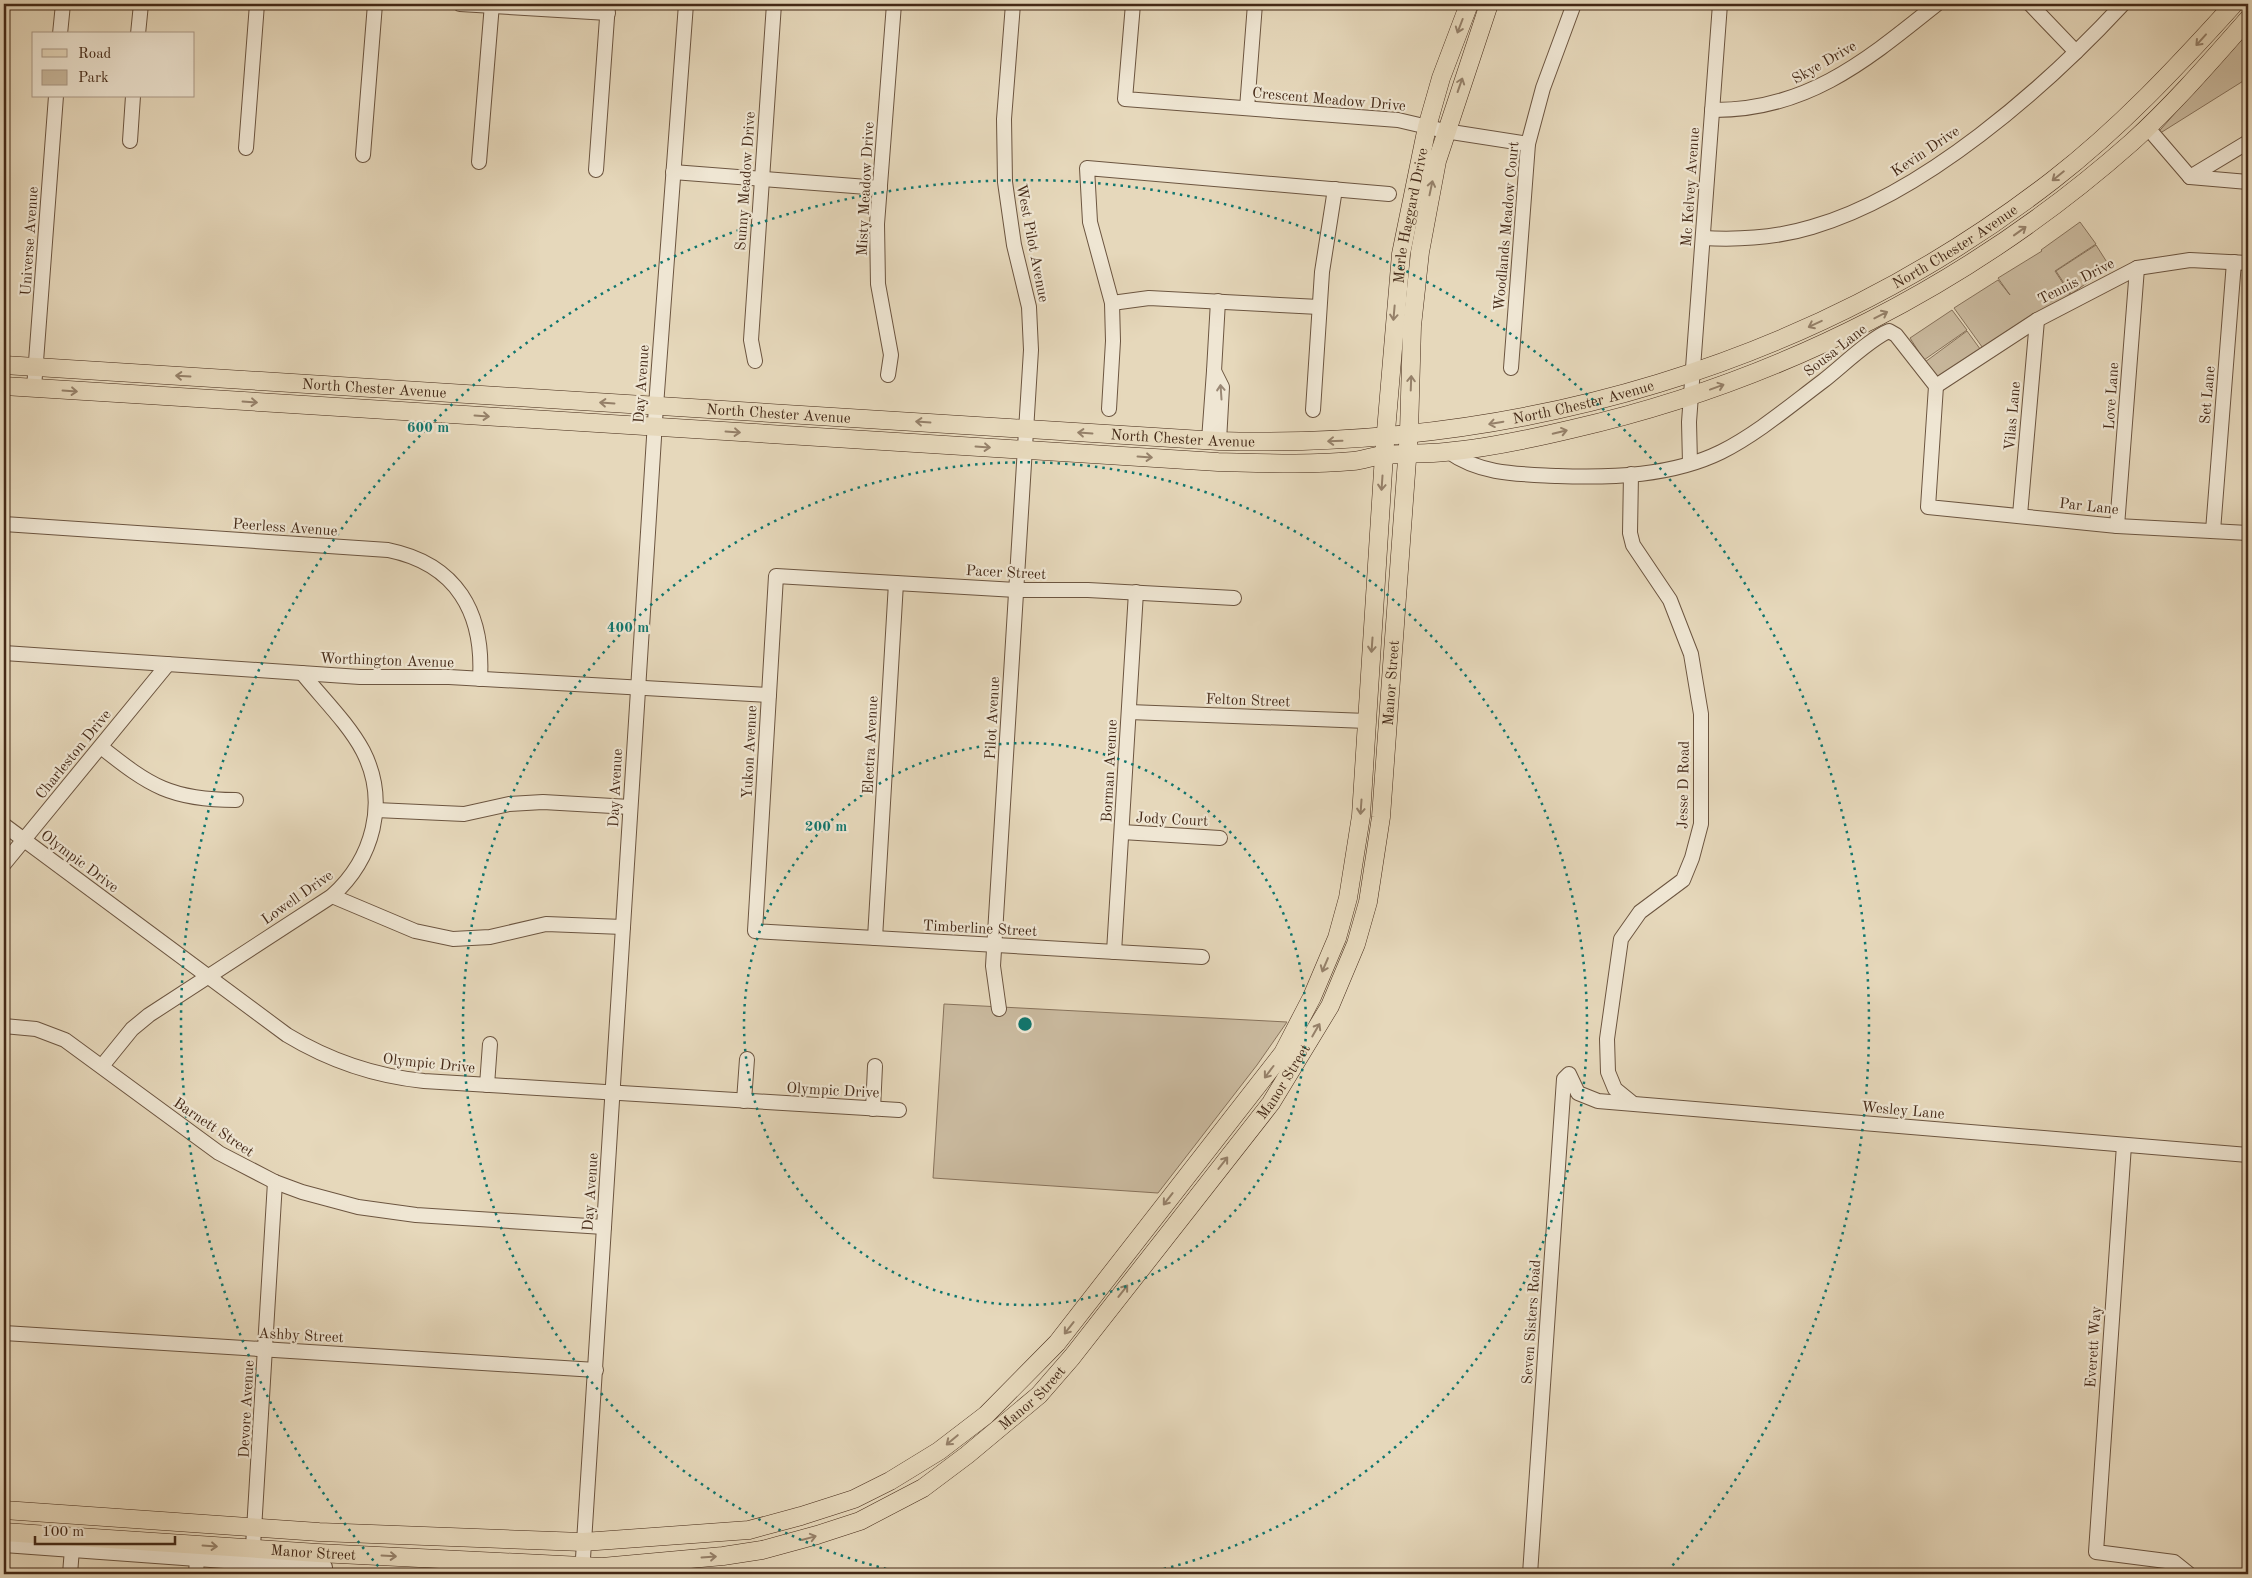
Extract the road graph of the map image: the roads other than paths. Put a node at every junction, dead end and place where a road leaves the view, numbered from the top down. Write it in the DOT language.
graph roads {
  1 [pos="63,4"];
  2 [pos="141,4"];
  3 [pos="258,4"];
  4 [pos="374,4"];
  5 [pos="460,4"];
  6 [pos="686,4"];
  7 [pos="774,4"];
  8 [pos="894,4"];
  9 [pos="1013,4"];
  10 [pos="1133,4"];
  11 [pos="1255,4"];
  12 [pos="1469,4"];
  13 [pos="1488,4"];
  14 [pos="1574,4"];
  15 [pos="1720,4"];
  16 [pos="1937,4"];
  17 [pos="2030,4"];
  18 [pos="2123,4"];
  19 [pos="2234,4"];
  20 [pos="492,5"];
  21 [pos="608,8"];
  22 [pos="2248,19"];
  23 [pos="60,32"];
  24 [pos="138,32"];
  25 [pos="2076,52"];
  26 [pos="56,98"];
  27 [pos="134,98"];
  28 [pos="1247,108"];
  29 [pos="1712,110"];
  30 [pos="1427,127"];
  31 [pos="2146,128"];
  32 [pos="1445,131"];
  33 [pos="130,141"];
  34 [pos="2099,142"];
  35 [pos="2248,142"];
  36 [pos="1528,144"];
  37 [pos="246,148"];
  38 [pos="363,155"];
  39 [pos="479,162"];
  40 [pos="596,170"];
  41 [pos="673,172"];
  42 [pos="2190,177"];
  43 [pos="761,178"];
  44 [pos="2088,179"];
  45 [pos="2248,182"];
  46 [pos="880,188"];
  47 [pos="1336,189"];
  48 [pos="1389,194"];
  49 [pos="1703,238"];
  50 [pos="2234,262"];
  51 [pos="2248,263"];
  52 [pos="2137,268"];
  53 [pos="1218,301"];
  54 [pos="1112,303"];
  55 [pos="1319,307"];
  56 [pos="2037,320"];
  57 [pos="755,361"];
  58 [pos="4,365"];
  59 [pos="36,367"];
  60 [pos="1511,368"];
  61 [pos="1694,372"];
  62 [pos="888,375"];
  63 [pos="247,380"];
  64 [pos="4,386"];
  65 [pos="1936,386"];
  66 [pos="34,388"];
  67 [pos="376,388"];
  68 [pos="435,392"];
  69 [pos="1692,395"];
  70 [pos="184,398"];
  71 [pos="656,406"];
  72 [pos="333,407"];
  73 [pos="1109,409"];
  74 [pos="384,410"];
  75 [pos="1313,410"];
  76 [pos="655,427"];
  77 [pos="1027,429"];
  78 [pos="1409,432"];
  79 [pos="1386,434"];
  80 [pos="1214,440"];
  81 [pos="1026,450"];
  82 [pos="1449,452"];
  83 [pos="1407,454"];
  84 [pos="1384,455"];
  85 [pos="1690,463"];
  86 [pos="1631,474"];
  87 [pos="2020,515"];
  88 [pos="4,524"];
  89 [pos="2117,526"];
  90 [pos="2213,531"];
  91 [pos="2248,533"];
  92 [pos="776,576"];
  93 [pos="896,583"];
  94 [pos="1016,590"];
  95 [pos="1136,592"];
  96 [pos="1234,598"];
  97 [pos="4,653"];
  98 [pos="168,664"];
  99 [pos="302,673"];
  100 [pos="480,679"];
  101 [pos="637,687"];
  102 [pos="769,694"];
  103 [pos="1129,712"];
  104 [pos="1367,721"];
  105 [pos="100,747"];
  106 [pos="236,800"];
  107 [pos="630,807"];
  108 [pos="376,810"];
  109 [pos="4,825"];
  110 [pos="1122,832"];
  111 [pos="1220,838"];
  112 [pos="24,839"];
  113 [pos="4,864"];
  114 [pos="332,896"];
  115 [pos="623,927"];
  116 [pos="755,931"];
  117 [pos="875,938"];
  118 [pos="995,945"];
  119 [pos="1114,952"];
  120 [pos="1202,957"];
  121 [pos="206,977"];
  122 [pos="1000,1009"];
  123 [pos="4,1026"];
  124 [pos="490,1044"];
  125 [pos="747,1059"];
  126 [pos="102,1066"];
  127 [pos="875,1066"];
  128 [pos="1569,1074"];
  129 [pos="487,1085"];
  130 [pos="613,1093"];
  131 [pos="744,1101"];
  132 [pos="1631,1102"];
  133 [pos="873,1109"];
  134 [pos="899,1110"];
  135 [pos="2124,1145"];
  136 [pos="2248,1155"];
  137 [pos="275,1182"];
  138 [pos="604,1227"];
  139 [pos="4,1333"];
  140 [pos="266,1349"];
  141 [pos="596,1370"];
  142 [pos="4,1510"];
  143 [pos="255,1526"];
  144 [pos="4,1532"];
  145 [pos="583,1542"];
  146 [pos="4,1545"];
  147 [pos="72,1549"];
  148 [pos="253,1556"];
  149 [pos="197,1558"];
  150 [pos="582,1570"];
  151 [pos="325,1571"];
  152 [pos="70,1574"];
  153 [pos="196,1574"];
  154 [pos="1530,1574"];
  155 [pos="2189,1574"];
  1 -- 23 [label="street"];
  2 -- 24 [label="street"];
  3 -- 37 [label="street"];
  4 -- 38 [label="street"];
  5 -- 20 [label="street"];
  6 -- 41 [label="street, Day Avenue"];
  7 -- 43 [label="street, Sunny Meadow Drive"];
  8 -- 46 [label="street, Misty Meadow Drive"];
  9 -- 77 [label="street, West Pilot Avenue"];
  10 -- 28 [label="street, Crescent Meadow Drive"];
  11 -- 28 [label="street"];
  12 -- 30 [label="main road, Merle Haggard Drive, one-way"];
  32 -- 13 [label="main road, Merle Haggard Drive, one-way"];
  14 -- 36 [label="street, Woodlands Meadow Court"];
  15 -- 29 [label="street, Mc Kelvey Avenue"];
  16 -- 29 [label="street, Skye Drive"];
  17 -- 25 [label="street"];
  18 -- 25 [label="street, Kevin Drive"];
  19 -- 34 [label="main road, North Chester Avenue, one-way"];
  20 -- 21 [label="street"];
  20 -- 39 [label="street"];
  21 -- 40 [label="street"];
  22 -- 31 [label="main road, North Chester Avenue"];
  25 -- 49 [label="street, Kevin Drive"];
  26 -- 59 [label="street, Universe Avenue"];
  27 -- 33 [label="street"];
  28 -- 30 [label="street, Crescent Meadow Drive"];
  29 -- 49 [label="street, Mc Kelvey Avenue"];
  30 -- 32 [label="street, Crescent Meadow Drive"];
  30 -- 79 [label="main road, Merle Haggard Drive, one-way"];
  31 -- 42 [label="street"];
  31 -- 44 [label="main road, North Chester Avenue"];
  32 -- 36 [label="street, Crescent Meadow Drive"];
  78 -- 32 [label="main road, Merle Haggard Drive, one-way"];
  34 -- 44 [label="main road"];
  34 -- 61 [label="main road, North Chester Avenue, one-way"];
  35 -- 42 [label="street"];
  36 -- 60 [label="street, Woodlands Meadow Court"];
  41 -- 43 [label="street"];
  41 -- 71 [label="street, Day Avenue"];
  42 -- 45 [label="street"];
  43 -- 46 [label="street"];
  43 -- 57 [label="street, Sunny Meadow Drive"];
  69 -- 44 [label="main road, North Chester Avenue, one-way"];
  46 -- 62 [label="street, Misty Meadow Drive"];
  47 -- 48 [label="street"];
  47 -- 54 [label="street"];
  47 -- 55 [label="street"];
  49 -- 61 [label="street, Mc Kelvey Avenue"];
  50 -- 51 [label="street, Tennis Drive"];
  50 -- 52 [label="street, Tennis Drive"];
  50 -- 90 [label="street, Set Lane"];
  52 -- 56 [label="street, Tennis Drive"];
  52 -- 89 [label="street, Love Lane"];
  53 -- 54 [label="street"];
  53 -- 55 [label="street"];
  53 -- 80 [label="street"];
  54 -- 73 [label="street"];
  55 -- 75 [label="street"];
  56 -- 65 [label="street, Tennis Drive"];
  56 -- 87 [label="street, Vilas Lane"];
  58 -- 59 [label="main road, North Chester Avenue"];
  63 -- 59 [label="main road, North Chester Avenue, one-way"];
  59 -- 66 [label="street, Universe Avenue"];
  61 -- 69 [label="street"];
  61 -- 78 [label="main road, North Chester Avenue, one-way"];
  63 -- 67 [label="main road, North Chester Avenue"];
  63 -- 70 [label="main road"];
  64 -- 66 [label="main road, North Chester Avenue"];
  65 -- 85 [label="street, Sousa Lane"];
  65 -- 87 [label="street, Par Lane"];
  66 -- 70 [label="main road, North Chester Avenue, one-way"];
  67 -- 68 [label="main road, North Chester Avenue"];
  67 -- 72 [label="main road"];
  71 -- 68 [label="main road, North Chester Avenue, one-way"];
  68 -- 74 [label="main road"];
  82 -- 69 [label="main road, North Chester Avenue, one-way"];
  69 -- 85 [label="street"];
  70 -- 72 [label="main road, North Chester Avenue, one-way"];
  71 -- 76 [label="street, Day Avenue"];
  77 -- 71 [label="main road, North Chester Avenue, one-way"];
  72 -- 74 [label="main road, North Chester Avenue"];
  74 -- 76 [label="main road, North Chester Avenue, one-way"];
  76 -- 81 [label="main road, North Chester Avenue, one-way"];
  76 -- 101 [label="street, Day Avenue"];
  80 -- 77 [label="main road, North Chester Avenue, one-way"];
  77 -- 81 [label="street, Pilot Avenue"];
  78 -- 79 [label="main road, North Chester Avenue"];
  78 -- 83 [label="main road, Manor Street"];
  79 -- 80 [label="main road, North Chester Avenue, one-way"];
  79 -- 84 [label="main road, Manor Street"];
  81 -- 84 [label="main road, North Chester Avenue, one-way"];
  81 -- 94 [label="street, Pilot Avenue"];
  82 -- 83 [label="main road, North Chester Avenue"];
  82 -- 86 [label="street"];
  83 -- 84 [label="main road, North Chester Avenue"];
  150 -- 83 [label="main road, Manor Street, one-way"];
  84 -- 104 [label="main road, Manor Street, one-way"];
  85 -- 86 [label="street"];
  86 -- 132 [label="street, Jesse D Road"];
  87 -- 89 [label="street, Par Lane"];
  88 -- 100 [label="street, Peerless Avenue"];
  89 -- 90 [label="street, Par Lane"];
  90 -- 91 [label="street, Par Lane"];
  92 -- 93 [label="street, Pacer Street"];
  92 -- 102 [label="street, Yukon Avenue"];
  93 -- 94 [label="street, Pacer Street"];
  93 -- 117 [label="street, Electra Avenue"];
  94 -- 95 [label="street, Pacer Street"];
  94 -- 118 [label="street, Pilot Avenue"];
  95 -- 96 [label="street, Pacer Street"];
  95 -- 103 [label="street, Borman Avenue"];
  97 -- 98 [label="street, Worthington Avenue"];
  98 -- 99 [label="street, Worthington Avenue"];
  98 -- 105 [label="street, Charleston Drive"];
  99 -- 100 [label="street, Worthington Avenue"];
  99 -- 108 [label="street, Lowell Drive"];
  100 -- 101 [label="street, Worthington Avenue"];
  101 -- 102 [label="street, Worthington Avenue"];
  101 -- 107 [label="street, Day Avenue"];
  102 -- 116 [label="street, Yukon Avenue"];
  103 -- 104 [label="street, Felton Street"];
  103 -- 110 [label="street, Borman Avenue"];
  104 -- 145 [label="main road, Manor Street, one-way"];
  105 -- 106 [label="street"];
  105 -- 112 [label="street, Charleston Drive"];
  107 -- 108 [label="street"];
  107 -- 115 [label="street, Day Avenue"];
  108 -- 114 [label="street, Lowell Drive"];
  109 -- 112 [label="street, Olympic Drive"];
  110 -- 111 [label="street, Jody Court"];
  110 -- 119 [label="street, Borman Avenue"];
  112 -- 113 [label="street, Charleston Drive"];
  112 -- 121 [label="street, Olympic Drive"];
  114 -- 115 [label="street"];
  114 -- 121 [label="street, Lowell Drive"];
  115 -- 130 [label="street, Day Avenue"];
  116 -- 117 [label="street, Timberline Street"];
  117 -- 118 [label="street, Timberline Street"];
  118 -- 119 [label="street, Timberline Street"];
  118 -- 122 [label="street, Pilot Avenue"];
  119 -- 120 [label="street, Timberline Street"];
  121 -- 126 [label="street, Lowell Drive"];
  121 -- 129 [label="street, Olympic Drive"];
  123 -- 126 [label="street, Barnett Street"];
  124 -- 129 [label="street"];
  125 -- 131 [label="street"];
  126 -- 137 [label="street, Barnett Street"];
  127 -- 133 [label="street"];
  128 -- 132 [label="street, Wesley Lane"];
  128 -- 154 [label="street, Seven Sisters Road"];
  129 -- 130 [label="street, Olympic Drive"];
  130 -- 131 [label="street, Olympic Drive"];
  130 -- 138 [label="street, Day Avenue"];
  131 -- 133 [label="street, Olympic Drive"];
  132 -- 135 [label="street, Wesley Lane"];
  133 -- 134 [label="street, Olympic Drive"];
  135 -- 136 [label="street, Wesley Lane"];
  135 -- 155 [label="street, Everett Way"];
  137 -- 138 [label="street, Barnett Street"];
  137 -- 140 [label="street, Devore Avenue"];
  138 -- 141 [label="street, Day Avenue"];
  139 -- 140 [label="street, Ashby Street"];
  140 -- 141 [label="street, Ashby Street"];
  140 -- 143 [label="street, Devore Avenue"];
  141 -- 145 [label="street, Day Avenue"];
  142 -- 143 [label="main road, Manor Street"];
  143 -- 145 [label="main road, Manor Street"];
  143 -- 148 [label="street, Devore Avenue"];
  144 -- 148 [label="main road, Manor Street, one-way"];
  145 -- 150 [label="street, Day Avenue"];
  146 -- 147 [label="street"];
  147 -- 149 [label="street"];
  147 -- 152 [label="street"];
  148 -- 149 [label="street"];
  148 -- 150 [label="main road, Manor Street, one-way"];
  148 -- 151 [label="street"];
  149 -- 153 [label="street"];
}
